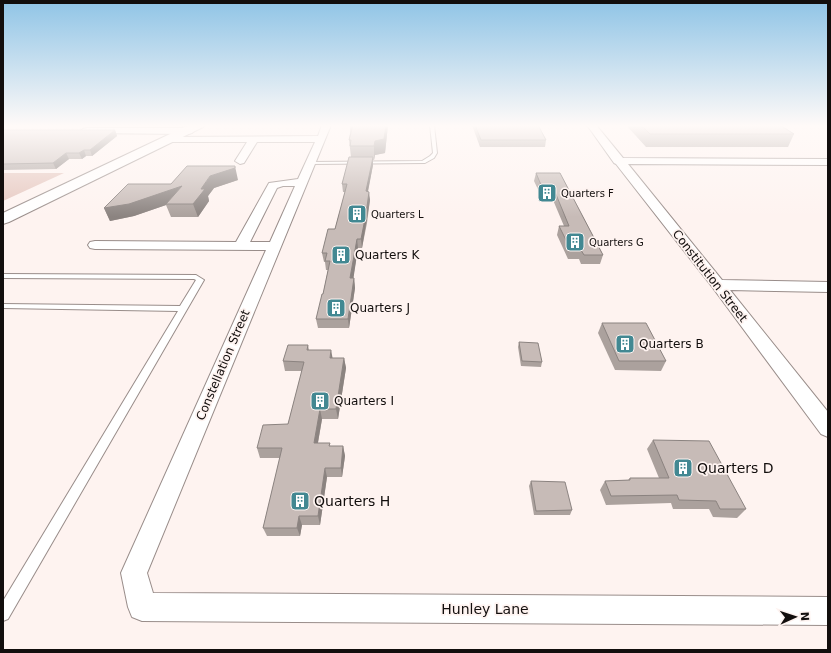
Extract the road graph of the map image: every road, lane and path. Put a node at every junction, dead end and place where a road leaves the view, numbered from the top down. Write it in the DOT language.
graph roads {
  1 [pos="114,155"];
  2 [pos="130,155"];
  3 [pos="244,155"];
  4 [pos="314,155"];
  5 [pos="433,155"];
  6 [pos="614,155"];
  7 [pos="240,161"];
  8 [pos="618,161"];
  9 [pos="828,162"];
  10 [pos="311,163"];
  11 [pos="303,182"];
  12 [pos="3,207"];
  13 [pos="3,219"];
  14 [pos="95,245"];
  15 [pos="241,246"];
  16 [pos="275,246"];
  17 [pos="3,276"];
  18 [pos="718,285"];
  19 [pos="828,287"];
  20 [pos="3,306"];
  21 [pos="183,309"];
  22 [pos="828,428"];
  23 [pos="142,607"];
  24 [pos="828,612"];
  25 [pos="3,614"];
  1 -- 12 [label="main road"];
  2 -- 13 [label="main road"];
  3 -- 7 [label="street"];
  4 -- 10 [label="street, Constellation Street"];
  5 -- 10 [label="lane"];
  6 -- 8 [label="street, Constitution Street"];
  8 -- 9 [label="street"];
  8 -- 18 [label="street, Constitution Street"];
  10 -- 11 [label="street, Constellation Street"];
  11 -- 15 [label="street"];
  11 -- 16 [label="street, Constellation Street"];
  14 -- 15 [label="street"];
  15 -- 16 [label="street"];
  16 -- 23 [label="street, Constellation Street"];
  17 -- 21 [label="lane"];
  18 -- 19 [label="street"];
  18 -- 22 [label="street, Constitution Street"];
  20 -- 21 [label="lane"];
  21 -- 25 [label="lane"];
  23 -- 24 [label="street, Hunley Lane"];
}
